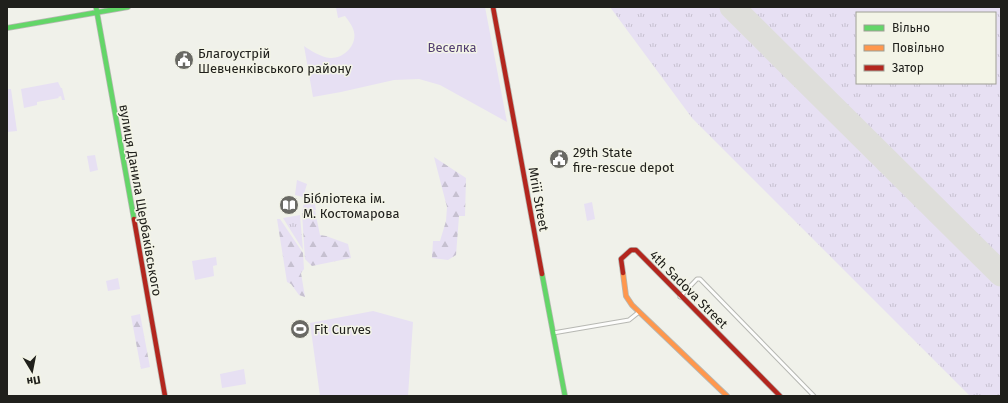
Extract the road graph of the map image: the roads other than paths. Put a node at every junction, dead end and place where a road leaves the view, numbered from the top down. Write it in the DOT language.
graph roads {
  1 [pos="96,7"];
  2 [pos="128,7"];
  3 [pos="493,7"];
  4 [pos="97,12"];
  5 [pos="7,28"];
  6 [pos="680,296"];
  7 [pos="639,312"];
  8 [pos="553,333"];
  9 [pos="165,396"];
  10 [pos="565,396"];
  11 [pos="727,396"];
  12 [pos="780,396"];
  13 [pos="814,396"];
  1 -- 4 [label="street, вулиця Данила Щербаківського"];
  2 -- 4 [label="street"];
  3 -- 8 [label="street, Mriii Street"];
  4 -- 5 [label="street"];
  4 -- 9 [label="street, вулиця Данила Щербаківського"];
  6 -- 7 [label="street, 4th Sadova Street"];
  6 -- 12 [label="street, 4th Sadova Street"];
  6 -- 13 [label="street"];
  7 -- 8 [label="street"];
  7 -- 11 [label="street"];
  8 -- 10 [label="street, Mriii Street"];
}
